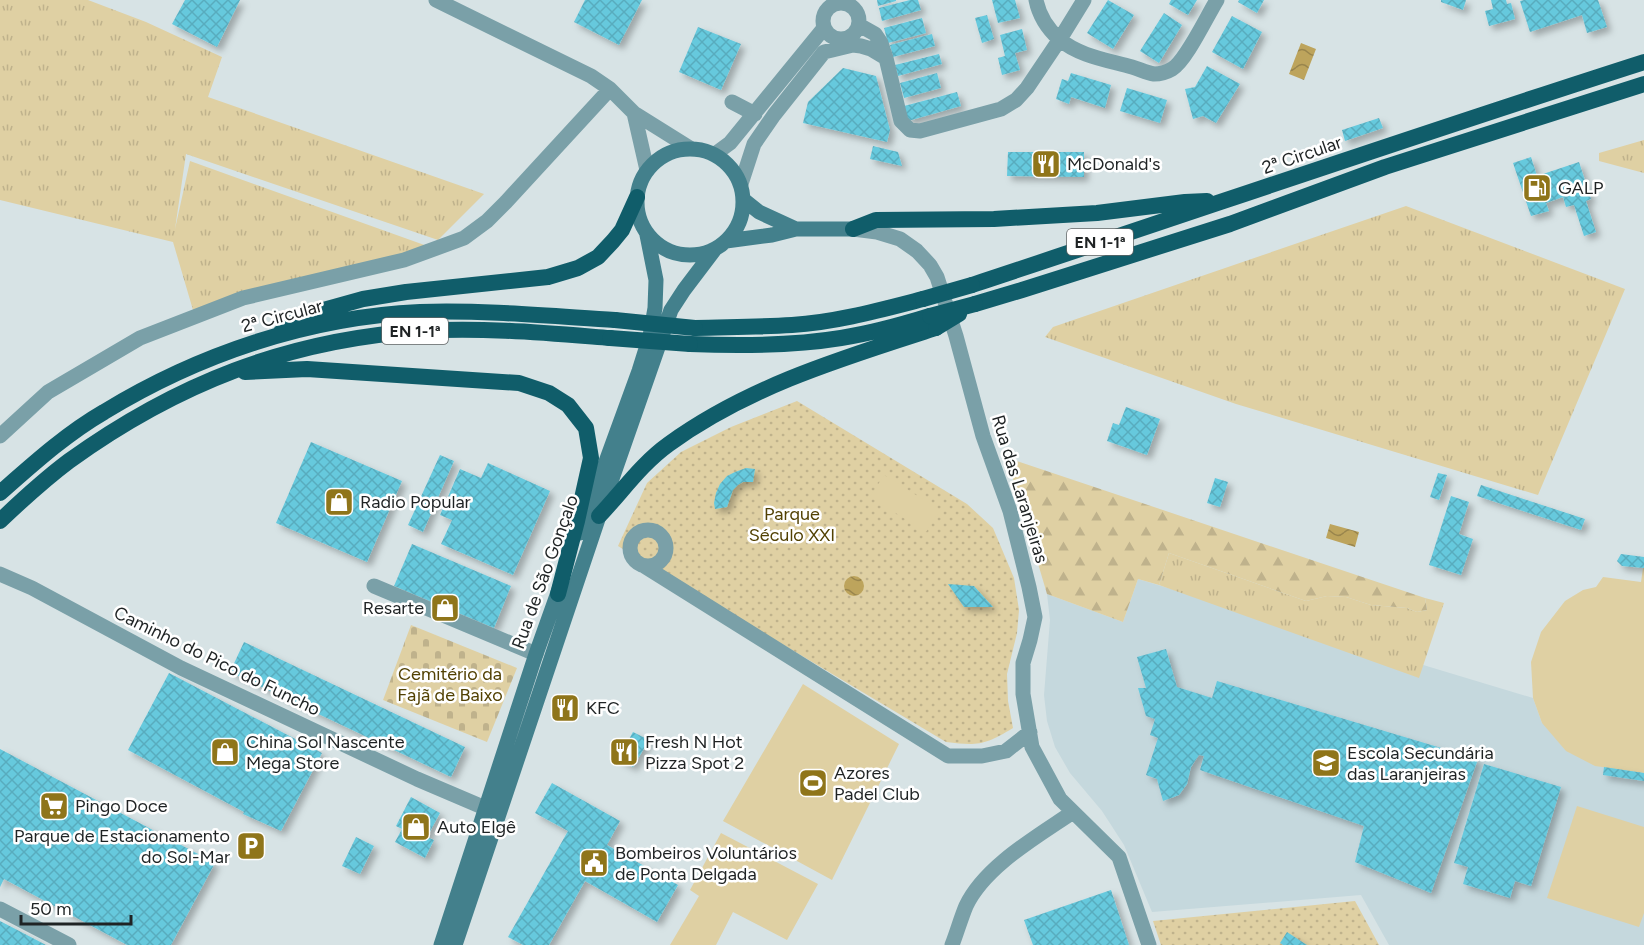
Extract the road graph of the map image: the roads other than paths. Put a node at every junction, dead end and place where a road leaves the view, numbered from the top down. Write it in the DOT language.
graph roads {
  1 [pos="436,0"];
  2 [pos="1036,0"];
  3 [pos="1084,0"];
  4 [pos="1217,0"];
  5 [pos="844,2"];
  6 [pos="859,25"];
  7 [pos="829,33"];
  8 [pos="1060,39"];
  9 [pos="824,52"];
  10 [pos="886,58"];
  11 [pos="1644,62"];
  12 [pos="1644,84"];
  13 [pos="610,89"];
  14 [pos="732,102"];
  15 [pos="634,113"];
  16 [pos="755,114"];
  17 [pos="690,148"];
  18 [pos="715,154"];
  19 [pos="647,170"];
  20 [pos="742,192"];
  21 [pos="636,197"];
  22 [pos="1229,200"];
  23 [pos="796,229"];
  24 [pos="853,229"];
  25 [pos="647,234"];
  26 [pos="721,245"];
  27 [pos="933,322"];
  28 [pos="277,335"];
  29 [pos="693,336"];
  30 [pos="226,372"];
  31 [pos="0,435"];
  32 [pos="0,493"];
  33 [pos="599,516"];
  34 [pos="0,520"];
  35 [pos="663,559"];
  36 [pos="644,566"];
  37 [pos="0,574"];
  38 [pos="672,583"];
  39 [pos="374,586"];
  40 [pos="558,594"];
  41 [pos="536,654"];
  42 [pos="1030,732"];
  43 [pos="485,808"];
  44 [pos="1073,812"];
  45 [pos="0,909"];
  46 [pos="69,945"];
  47 [pos="441,945"];
  48 [pos="455,945"];
  49 [pos="952,945"];
  50 [pos="1149,945"];
  1 -- 13 [label="street"];
  2 -- 8 [label="street"];
  3 -- 8 [label="street"];
  4 -- 8 [label="street"];
  5 -- 6 [label="street"];
  5 -- 7 [label="street"];
  6 -- 7 [label="street"];
  6 -- 10 [label="street"];
  7 -- 9 [label="street"];
  7 -- 16 [label="street"];
  8 -- 10 [label="street"];
  9 -- 10 [label="street"];
  9 -- 20 [label="street"];
  11 -- 22 [label="highway, 2ª Circular / EN 1-1ª"];
  12 -- 27 [label="highway, EN 1-1ª, bridge"];
  13 -- 15 [label="street"];
  13 -- 31 [label="street"];
  14 -- 16 [label="street"];
  15 -- 17 [label="street"];
  15 -- 19 [label="street"];
  16 -- 18 [label="street"];
  17 -- 18 [label="main road"];
  17 -- 19 [label="main road"];
  18 -- 20 [label="main road"];
  19 -- 21 [label="main road"];
  20 -- 23 [label="main road, Rua das Laranjeiras"];
  20 -- 26 [label="main road"];
  21 -- 25 [label="main road"];
  21 -- 28 [label="highway"];
  22 -- 24 [label="highway"];
  22 -- 29 [label="highway, 2ª Circular / EN 1-1ª, bridge"];
  23 -- 24 [label="main road, Rua das Laranjeiras"];
  23 -- 26 [label="main road, Rua das Laranjeiras"];
  24 -- 42 [label="street, Rua das Laranjeiras"];
  25 -- 26 [label="main road"];
  25 -- 40 [label="main road, Rua de São Gonçalo"];
  26 -- 33 [label="main road, Rua de São Gonçalo"];
  27 -- 29 [label="highway, EN 1-1ª"];
  27 -- 33 [label="highway"];
  28 -- 29 [label="highway, 2ª Circular / EN 1-1ª, bridge"];
  28 -- 32 [label="highway, 2ª Circular / EN 1-1ª"];
  29 -- 30 [label="highway, 2ª Circular / EN 1-1ª, bridge"];
  30 -- 34 [label="highway, 2ª Circular / EN 1-1ª"];
  30 -- 40 [label="highway"];
  33 -- 48 [label="main road, Rua de São Gonçalo"];
  35 -- 36 [label="street"];
  35 -- 36 [label="street"];
  35 -- 38 [label="street"];
  36 -- 38 [label="street"];
  37 -- 43 [label="street, Caminho do Pico do Funcho"];
  38 -- 42 [label="street"];
  39 -- 41 [label="street"];
  40 -- 41 [label="main road, Rua de São Gonçalo"];
  41 -- 43 [label="main road, Rua de São Gonçalo"];
  42 -- 44 [label="street, Rua das Laranjeiras"];
  43 -- 47 [label="main road, Rua de São Gonçalo"];
  44 -- 49 [label="street"];
  44 -- 50 [label="street, Rua das Laranjeiras"];
  45 -- 46 [label="street"];
}
